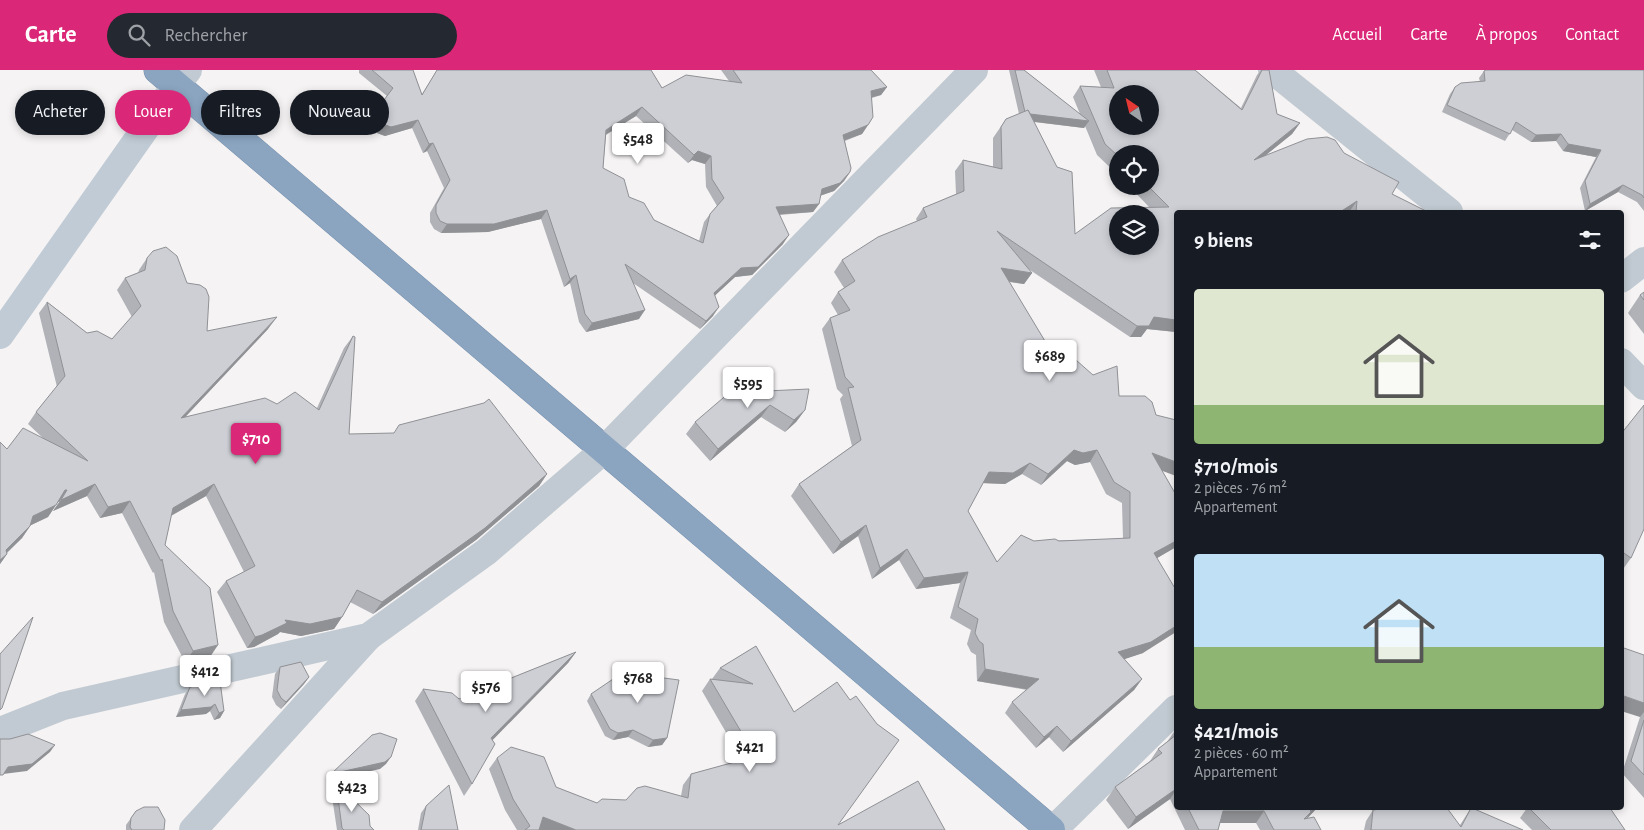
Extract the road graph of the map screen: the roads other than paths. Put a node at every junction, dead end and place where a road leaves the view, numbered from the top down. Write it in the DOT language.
graph roads {
  1 [pos="974,70"];
  2 [pos="1272,70"];
  3 [pos="174,75"];
  4 [pos="1447,210"];
  5 [pos="1644,260"];
  6 [pos="1624,277"];
  7 [pos="0,335"];
  8 [pos="1624,365"];
  9 [pos="1644,386"];
  10 [pos="604,450"];
  11 [pos="368,637"];
  12 [pos="1174,711"];
  13 [pos="0,731"];
  14 [pos="192,830"];
  15 [pos="1052,830"];
  1 -- 10 [label="street"];
  2 -- 4 [label="street"];
  3 -- 7 [label="street"];
  3 -- 10 [label="highway"];
  5 -- 6 [label="street"];
  8 -- 9 [label="street"];
  10 -- 11 [label="street"];
  10 -- 15 [label="highway"];
  11 -- 13 [label="street"];
  11 -- 14 [label="street"];
  12 -- 15 [label="street"];
}
